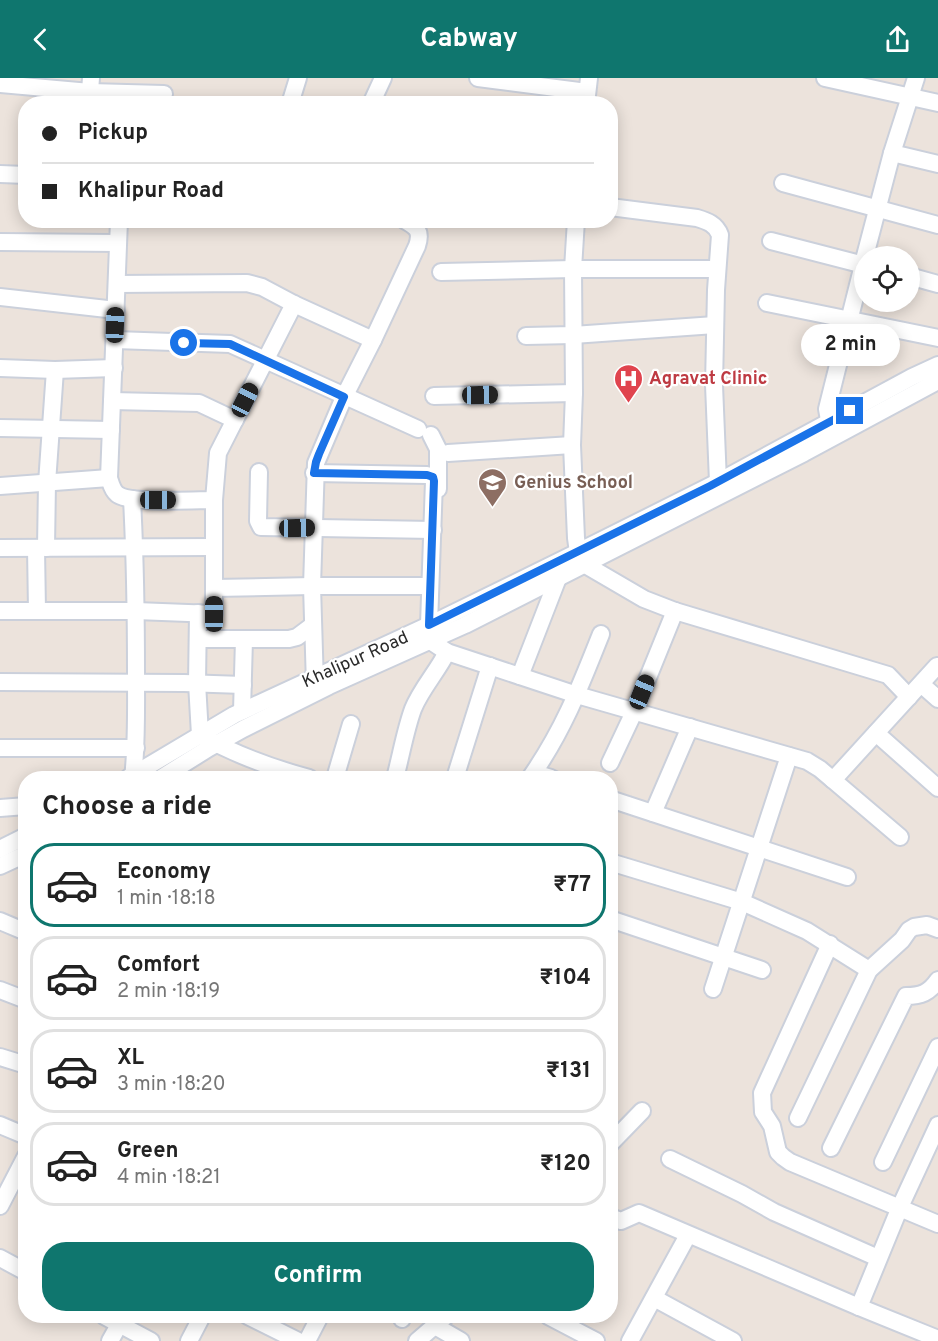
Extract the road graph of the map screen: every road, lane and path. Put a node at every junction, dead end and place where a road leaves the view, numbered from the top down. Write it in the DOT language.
graph roads {
  1 [pos="298,78"];
  2 [pos="383,78"];
  3 [pos="478,78"];
  4 [pos="825,78"];
  5 [pos="916,78"];
  6 [pos="0,84"];
  7 [pos="90,91"];
  8 [pos="588,91"];
  9 [pos="164,94"];
  10 [pos="292,96"];
  11 [pos="375,96"];
  12 [pos="911,97"];
  13 [pos="938,103"];
  14 [pos="892,153"];
  15 [pos="938,164"];
  16 [pos="0,174"];
  17 [pos="18,175"];
  18 [pos="783,183"];
  19 [pos="618,208"];
  20 [pos="878,208"];
  21 [pos="938,225"];
  22 [pos="119,228"];
  23 [pos="417,228"];
  24 [pos="576,228"];
  25 [pos="771,241"];
  26 [pos="0,242"];
  27 [pos="118,243"];
  28 [pos="868,246"];
  29 [pos="854,262"];
  30 [pos="573,269"];
  31 [pos="717,269"];
  32 [pos="441,272"];
  33 [pos="920,279"];
  34 [pos="117,284"];
  35 [pos="938,284"];
  36 [pos="0,297"];
  37 [pos="854,301"];
  38 [pos="767,303"];
  39 [pos="294,304"];
  40 [pos="116,310"];
  41 [pos="849,320"];
  42 [pos="715,325"];
  43 [pos="573,335"];
  44 [pos="526,336"];
  45 [pos="938,338"];
  46 [pos="115,340"];
  47 [pos="373,340"];
  48 [pos="265,361"];
  49 [pos="938,365"];
  50 [pos="0,368"];
  51 [pos="114,368"];
  52 [pos="54,370"];
  53 [pos="938,381"];
  54 [pos="574,393"];
  55 [pos="434,396"];
  56 [pos="344,397"];
  57 [pos="112,401"];
  58 [pos="235,420"];
  59 [pos="0,428"];
  60 [pos="51,429"];
  61 [pos="111,430"];
  62 [pos="831,430"];
  63 [pos="572,445"];
  64 [pos="448,453"];
  65 [pos="259,472"];
  66 [pos="314,473"];
  67 [pos="109,478"];
  68 [pos="718,482"];
  69 [pos="47,483"];
  70 [pos="0,486"];
  71 [pos="132,499"];
  72 [pos="214,500"];
  73 [pos="314,528"];
  74 [pos="433,530"];
  75 [pos="214,546"];
  76 [pos="0,548"];
  77 [pos="41,548"];
  78 [pos="135,548"];
  79 [pos="581,558"];
  80 [pos="558,578"];
  81 [pos="312,586"];
  82 [pos="430,586"];
  83 [pos="214,588"];
  84 [pos="0,611"];
  85 [pos="37,611"];
  86 [pos="136,611"];
  87 [pos="675,611"];
  88 [pos="198,613"];
  89 [pos="313,625"];
  90 [pos="428,630"];
  91 [pos="601,634"];
  92 [pos="198,639"];
  93 [pos="244,639"];
  94 [pos="447,652"];
  95 [pos="490,666"];
  96 [pos="937,666"];
  97 [pos="520,676"];
  98 [pos="0,682"];
  99 [pos="136,682"];
  100 [pos="197,683"];
  101 [pos="315,684"];
  102 [pos="921,684"];
  103 [pos="243,685"];
  104 [pos="577,695"];
  105 [pos="909,697"];
  106 [pos="938,699"];
  107 [pos="242,711"];
  108 [pos="634,712"];
  109 [pos="351,724"];
  110 [pos="690,727"];
  111 [pos="876,733"];
  112 [pos="200,735"];
  113 [pos="216,744"];
  114 [pos="0,748"];
  115 [pos="136,748"];
  116 [pos="789,756"];
  117 [pos="610,763"];
  118 [pos="133,771"];
  119 [pos="142,771"];
  120 [pos="172,771"];
  121 [pos="271,771"];
  122 [pos="337,771"];
  123 [pos="397,771"];
  124 [pos="457,771"];
  125 [pos="535,771"];
  126 [pos="833,780"];
  127 [pos="938,788"];
  128 [pos="618,802"];
  129 [pos="18,807"];
  130 [pos="0,808"];
  131 [pos="653,813"];
  132 [pos="900,837"];
  133 [pos="18,840"];
  134 [pos="0,849"];
  135 [pos="759,849"];
  136 [pos="18,858"];
  137 [pos="618,864"];
  138 [pos="0,866"];
  139 [pos="847,877"];
  140 [pos="742,902"];
  141 [pos="0,921"];
  142 [pos="618,922"];
  143 [pos="18,929"];
  144 [pos="938,929"];
  145 [pos="830,944"];
  146 [pos="724,956"];
  147 [pos="762,970"];
  148 [pos="869,970"];
  149 [pos="938,980"];
  150 [pos="713,989"];
  151 [pos="0,990"];
  152 [pos="18,997"];
  153 [pos="938,1047"];
  154 [pos="0,1057"];
  155 [pos="18,1063"];
  156 [pos="642,1111"];
  157 [pos="798,1118"];
  158 [pos="0,1125"];
  159 [pos="938,1125"];
  160 [pos="18,1133"];
  161 [pos="618,1136"];
  162 [pos="934,1143"];
  163 [pos="831,1148"];
  164 [pos="670,1159"];
  165 [pos="883,1162"];
  166 [pos="18,1171"];
  167 [pos="0,1206"];
  168 [pos="900,1207"];
  169 [pos="618,1220"];
  170 [pos="938,1224"];
  171 [pos="688,1235"];
  172 [pos="0,1258"];
  173 [pos="878,1258"];
  174 [pos="18,1268"];
  175 [pos="654,1298"];
  176 [pos="859,1307"];
  177 [pos="120,1323"];
  178 [pos="126,1323"];
  179 [pos="198,1323"];
  180 [pos="262,1323"];
  181 [pos="316,1323"];
  182 [pos="439,1323"];
  183 [pos="443,1323"];
  184 [pos="570,1323"];
  185 [pos="938,1339"];
  186 [pos="110,1341"];
  187 [pos="151,1341"];
  188 [pos="189,1341"];
  189 [pos="298,1341"];
  190 [pos="307,1341"];
  191 [pos="417,1341"];
  192 [pos="461,1341"];
  193 [pos="596,1341"];
  194 [pos="630,1341"];
  195 [pos="733,1341"];
  1 -- 10 [label="street"];
  2 -- 11 [label="street"];
  3 -- 8 [label="street"];
  4 -- 12 [label="street"];
  5 -- 12 [label="street"];
  6 -- 7 [label="street"];
  7 -- 9 [label="street"];
  12 -- 13 [label="street"];
  12 -- 14 [label="street"];
  14 -- 15 [label="street"];
  14 -- 20 [label="street"];
  16 -- 17 [label="street"];
  18 -- 20 [label="street"];
  19 -- 31 [label="street"];
  20 -- 21 [label="street"];
  20 -- 28 [label="street"];
  22 -- 27 [label="street"];
  23 -- 47 [label="street"];
  24 -- 30 [label="street"];
  25 -- 29 [label="street"];
  26 -- 27 [label="street"];
  27 -- 34 [label="street"];
  30 -- 31 [label="street"];
  30 -- 32 [label="street"];
  30 -- 43 [label="street"];
  31 -- 42 [label="street"];
  33 -- 35 [label="street"];
  34 -- 39 [label="street"];
  34 -- 40 [label="street"];
  36 -- 40 [label="street"];
  37 -- 41 [label="street"];
  38 -- 41 [label="street"];
  39 -- 47 [label="street"];
  39 -- 48 [label="street"];
  40 -- 46 [label="street"];
  41 -- 45 [label="street"];
  41 -- 62 [label="street"];
  42 -- 43 [label="street"];
  42 -- 68 [label="street"];
  43 -- 44 [label="street"];
  43 -- 54 [label="street"];
  46 -- 48 [label="street"];
  46 -- 51 [label="street"];
  47 -- 56 [label="street"];
  48 -- 56 [label="street"];
  48 -- 58 [label="street"];
  49 -- 62 [label="street, Khalipur Road"];
  50 -- 52 [label="street"];
  51 -- 52 [label="street"];
  51 -- 57 [label="street"];
  52 -- 60 [label="street"];
  53 -- 62 [label="street, Khalipur Road"];
  54 -- 55 [label="street"];
  54 -- 63 [label="street"];
  56 -- 66 [label="street"];
  56 -- 90 [label="street"];
  57 -- 58 [label="street"];
  57 -- 61 [label="street"];
  58 -- 72 [label="street"];
  59 -- 60 [label="street"];
  60 -- 61 [label="street"];
  60 -- 69 [label="street"];
  61 -- 67 [label="street"];
  62 -- 68 [label="street, Khalipur Road"];
  62 -- 79 [label="street, Khalipur Road"];
  63 -- 64 [label="street"];
  63 -- 79 [label="street"];
  65 -- 73 [label="street"];
  66 -- 73 [label="street"];
  66 -- 74 [label="street"];
  67 -- 69 [label="street"];
  67 -- 71 [label="street"];
  68 -- 79 [label="street, Khalipur Road"];
  69 -- 70 [label="street"];
  69 -- 77 [label="street"];
  71 -- 72 [label="street"];
  71 -- 78 [label="street"];
  72 -- 75 [label="street"];
  73 -- 74 [label="street"];
  73 -- 81 [label="street"];
  74 -- 82 [label="street"];
  75 -- 78 [label="street"];
  75 -- 83 [label="street"];
  76 -- 77 [label="street"];
  77 -- 78 [label="street"];
  77 -- 85 [label="street"];
  78 -- 86 [label="street"];
  79 -- 80 [label="street, Khalipur Road"];
  79 -- 87 [label="street"];
  79 -- 90 [label="street, Khalipur Road"];
  80 -- 90 [label="street, Khalipur Road"];
  80 -- 97 [label="street"];
  81 -- 82 [label="street"];
  81 -- 83 [label="street"];
  81 -- 89 [label="street"];
  82 -- 90 [label="street"];
  83 -- 88 [label="street"];
  84 -- 85 [label="street"];
  85 -- 86 [label="street"];
  86 -- 88 [label="street"];
  86 -- 99 [label="street"];
  87 -- 105 [label="street"];
  87 -- 108 [label="street"];
  88 -- 92 [label="street"];
  89 -- 93 [label="street"];
  89 -- 101 [label="street"];
  90 -- 94 [label="street"];
  90 -- 101 [label="street, Khalipur Road"];
  91 -- 104 [label="street"];
  92 -- 93 [label="street"];
  92 -- 100 [label="street"];
  93 -- 103 [label="street"];
  94 -- 95 [label="street"];
  94 -- 123 [label="street"];
  95 -- 97 [label="street"];
  95 -- 124 [label="street"];
  96 -- 102 [label="street"];
  97 -- 104 [label="street"];
  98 -- 99 [label="street"];
  99 -- 100 [label="street"];
  99 -- 115 [label="street"];
  100 -- 103 [label="street"];
  100 -- 112 [label="street"];
  101 -- 107 [label="street, Khalipur Road"];
  101 -- 113 [label="street, Khalipur Road"];
  102 -- 105 [label="street"];
  102 -- 106 [label="street"];
  103 -- 107 [label="street"];
  104 -- 108 [label="street"];
  104 -- 125 [label="street"];
  105 -- 111 [label="street"];
  107 -- 112 [label="street, Khalipur Road"];
  108 -- 110 [label="street"];
  108 -- 117 [label="street"];
  109 -- 122 [label="street"];
  110 -- 116 [label="street"];
  110 -- 131 [label="street"];
  111 -- 126 [label="street"];
  111 -- 127 [label="street"];
  112 -- 113 [label="street"];
  112 -- 119 [label="street, Khalipur Road"];
  113 -- 120 [label="street, Khalipur Road"];
  113 -- 121 [label="street"];
  114 -- 115 [label="street"];
  115 -- 118 [label="street"];
  116 -- 126 [label="street"];
  116 -- 135 [label="street"];
  126 -- 132 [label="street"];
  128 -- 131 [label="street"];
  129 -- 130 [label="street"];
  131 -- 135 [label="street"];
  133 -- 134 [label="street"];
  135 -- 139 [label="street"];
  135 -- 140 [label="street"];
  136 -- 138 [label="street"];
  137 -- 140 [label="street"];
  140 -- 145 [label="street"];
  140 -- 146 [label="street"];
  141 -- 143 [label="street"];
  142 -- 146 [label="street"];
  144 -- 148 [label="street"];
  145 -- 148 [label="street"];
  145 -- 168 [label="street"];
  146 -- 147 [label="street"];
  146 -- 150 [label="street"];
  148 -- 157 [label="street"];
  149 -- 163 [label="street"];
  151 -- 152 [label="street"];
  153 -- 165 [label="street"];
  154 -- 155 [label="street"];
  156 -- 161 [label="street"];
  158 -- 160 [label="street"];
  159 -- 162 [label="street"];
  162 -- 168 [label="street"];
  164 -- 173 [label="street"];
  166 -- 167 [label="street"];
  168 -- 170 [label="street"];
  168 -- 173 [label="street"];
  169 -- 171 [label="street"];
  171 -- 175 [label="street"];
  171 -- 176 [label="street"];
  172 -- 174 [label="street"];
  173 -- 176 [label="street"];
  175 -- 194 [label="street"];
  175 -- 195 [label="street"];
  176 -- 185 [label="street"];
  177 -- 186 [label="street"];
  178 -- 187 [label="street"];
  179 -- 188 [label="street"];
  180 -- 189 [label="street"];
  181 -- 190 [label="street"];
  182 -- 191 [label="street"];
  183 -- 192 [label="street"];
  184 -- 193 [label="street"];
}
